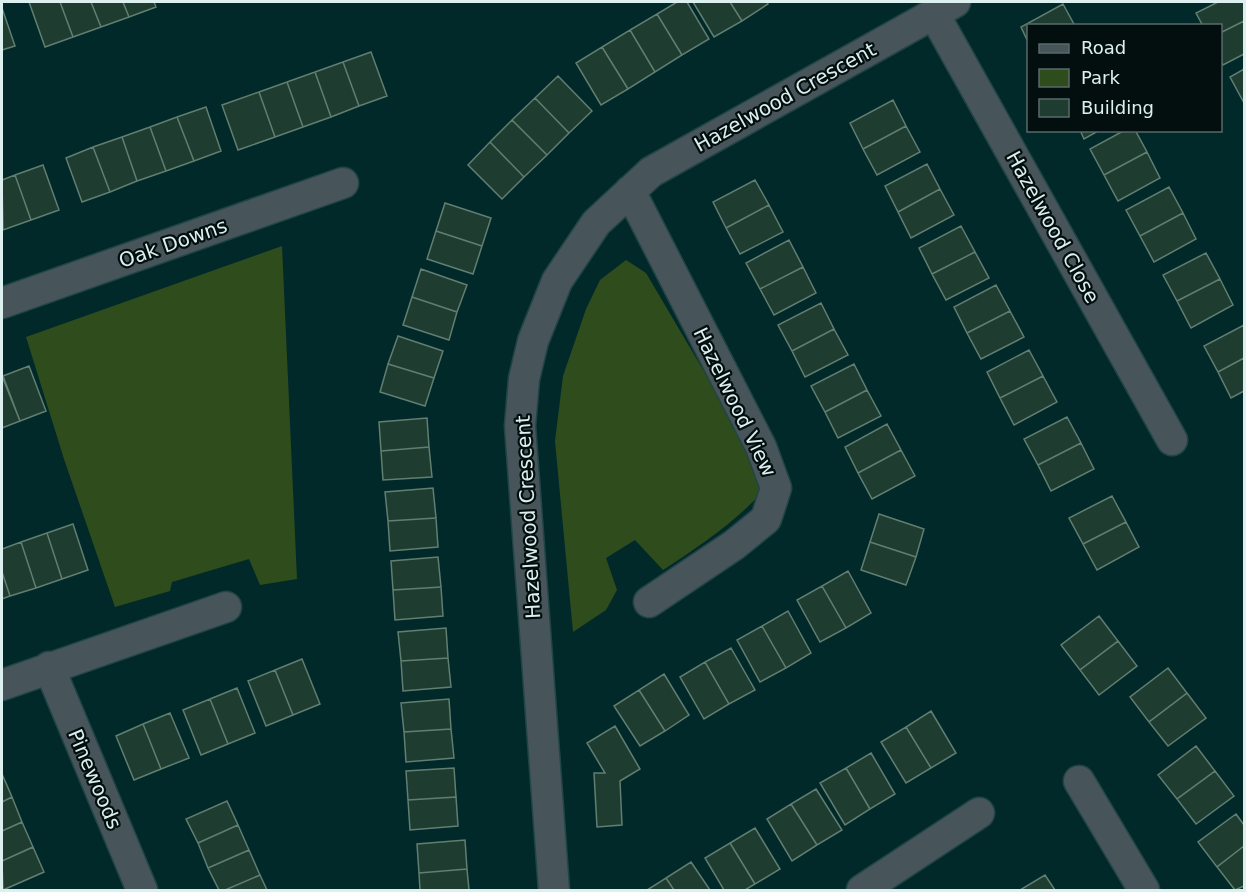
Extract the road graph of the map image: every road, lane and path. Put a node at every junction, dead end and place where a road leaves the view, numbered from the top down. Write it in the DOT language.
graph roads {
  1 [pos="945,8"];
  2 [pos="343,183"];
  3 [pos="630,191"];
  4 [pos="2,303"];
  5 [pos="1172,440"];
  6 [pos="649,602"];
  7 [pos="226,607"];
  8 [pos="49,668"];
  9 [pos="2,685"];
  10 [pos="1079,780"];
  11 [pos="979,813"];
  12 [pos="142,891"];
  13 [pos="554,891"];
  14 [pos="862,891"];
  15 [pos="1144,891"];
  1 -- 3 [label="street, Hazelwood Crescent"];
  1 -- 5 [label="street, Hazelwood Close"];
  2 -- 4 [label="street, Oak Downs"];
  3 -- 6 [label="street, Hazelwood View"];
  3 -- 13 [label="street, Hazelwood Crescent"];
  7 -- 8 [label="street"];
  8 -- 9 [label="street"];
  8 -- 12 [label="street, Pinewoods"];
  10 -- 15 [label="street"];
  11 -- 14 [label="street"];
}
